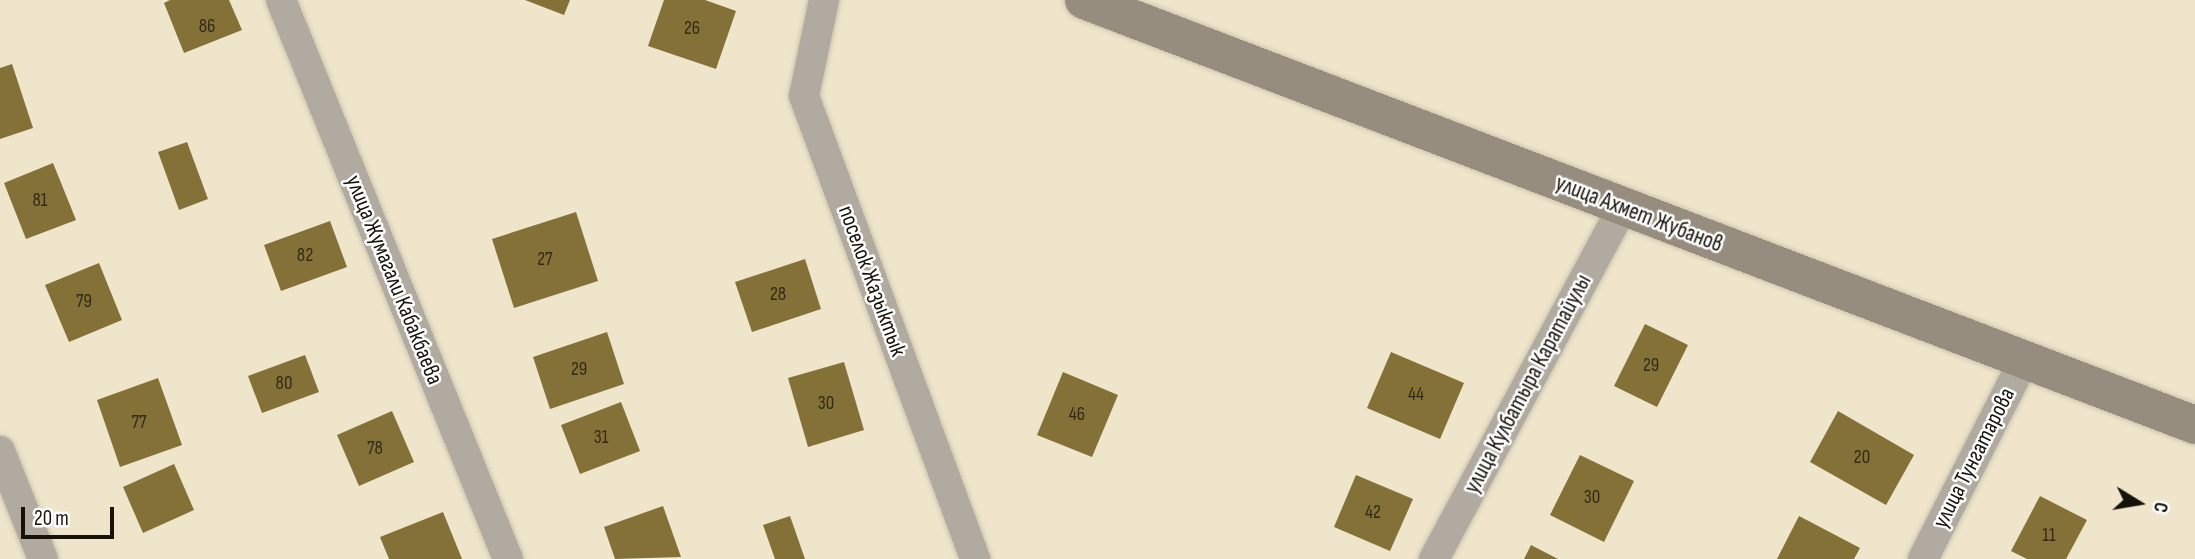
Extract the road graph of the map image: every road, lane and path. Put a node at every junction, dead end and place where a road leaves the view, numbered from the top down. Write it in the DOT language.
graph roads {
  1 [pos="281,0"];
  2 [pos="824,0"];
  3 [pos="1084,0"];
  4 [pos="1622,208"];
  5 [pos="2025,358"];
  6 [pos="2195,425"];
  7 [pos="0,451"];
  8 [pos="43,559"];
  9 [pos="508,559"];
  10 [pos="975,559"];
  11 [pos="1434,559"];
  12 [pos="1923,559"];
  1 -- 9 [label="street, улица Жумагали Кабакбаева"];
  2 -- 10 [label="street, поселок Жазыктык"];
  3 -- 4 [label="main road, улица Ахмет Жубанов"];
  4 -- 5 [label="main road, улица Ахмет Жубанов"];
  4 -- 11 [label="street, улица Кулбатыра Каратайулы"];
  5 -- 6 [label="main road, улица Ахмет Жубанов"];
  5 -- 12 [label="street, улица Тунгатарова"];
  7 -- 8 [label="street"];
}
